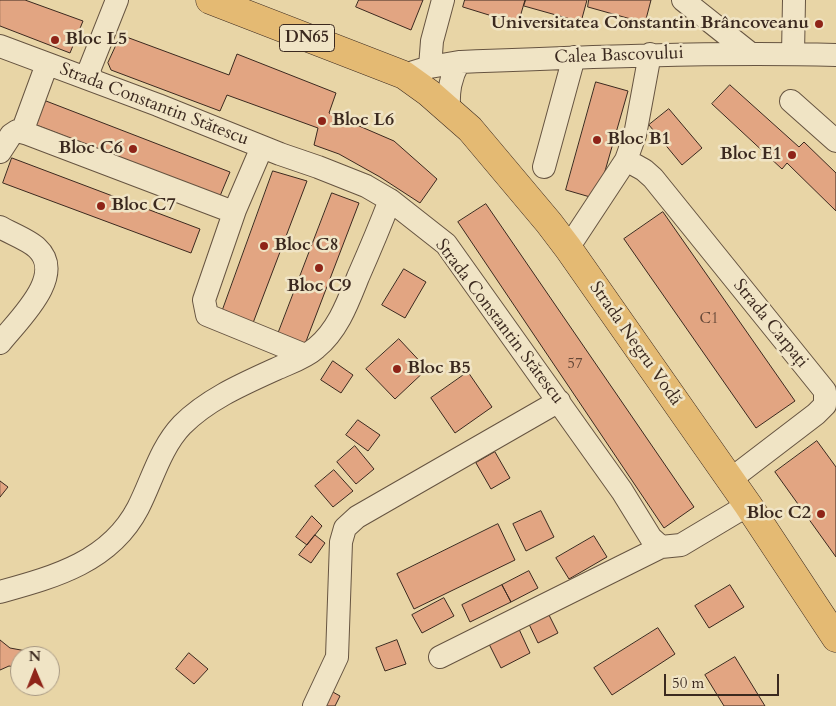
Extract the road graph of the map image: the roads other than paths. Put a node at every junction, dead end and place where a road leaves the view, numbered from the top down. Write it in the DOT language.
graph roads {
  1 [pos="117,0"];
  2 [pos="210,0"];
  3 [pos="443,0"];
  4 [pos="683,0"];
  5 [pos="794,0"];
  6 [pos="0,46"];
  7 [pos="650,54"];
  8 [pos="751,54"];
  9 [pos="793,54"];
  10 [pos="836,55"];
  11 [pos="574,57"];
  12 [pos="459,62"];
  13 [pos="47,64"];
  14 [pos="430,66"];
  15 [pos="404,75"];
  16 [pos="86,78"];
  17 [pos="791,100"];
  18 [pos="449,110"];
  19 [pos="22,132"];
  20 [pos="836,141"];
  21 [pos="262,147"];
  22 [pos="0,152"];
  23 [pos="626,160"];
  24 [pos="544,167"];
  25 [pos="390,200"];
  26 [pos="236,210"];
  27 [pos="0,227"];
  28 [pos="568,248"];
  29 [pos="0,343"];
  30 [pos="305,355"];
  31 [pos="559,401"];
  32 [pos="830,414"];
  33 [pos="731,479"];
  34 [pos="748,504"];
  35 [pos="661,547"];
  36 [pos="0,592"];
  37 [pos="836,638"];
  38 [pos="440,657"];
  39 [pos="314,706"];
  1 -- 16 [label="street"];
  2 -- 15 [label="main road, DN65"];
  3 -- 14 [label="street"];
  4 -- 8 [label="street"];
  5 -- 9 [label="street"];
  6 -- 13 [label="street, Strada Constantin Stătescu"];
  7 -- 8 [label="street, Calea Bascovului"];
  7 -- 11 [label="street, Calea Bascovului"];
  7 -- 23 [label="street"];
  8 -- 9 [label="street, Calea Bascovului"];
  9 -- 10 [label="street, Calea Bascovului"];
  11 -- 12 [label="street, Calea Bascovului"];
  11 -- 24 [label="street"];
  12 -- 14 [label="street, Calea Bascovului"];
  12 -- 18 [label="street"];
  13 -- 16 [label="street, Strada Constantin Stătescu"];
  13 -- 19 [label="street"];
  14 -- 15 [label="street, Calea Bascovului"];
  15 -- 18 [label="main road, Strada Negru Vodă"];
  16 -- 21 [label="street, Strada Constantin Stătescu"];
  17 -- 20 [label="street"];
  18 -- 28 [label="main road, Strada Negru Vodă"];
  19 -- 22 [label="street"];
  19 -- 26 [label="street"];
  21 -- 25 [label="street, Strada Constantin Stătescu"];
  21 -- 26 [label="street"];
  23 -- 28 [label="street"];
  23 -- 32 [label="street, Strada Carpați"];
  25 -- 30 [label="street"];
  25 -- 31 [label="street, Strada Constantin Stătescu"];
  26 -- 30 [label="street"];
  27 -- 29 [label="street"];
  28 -- 33 [label="main road, Strada Negru Vodă"];
  30 -- 36 [label="street"];
  31 -- 35 [label="street, Strada Constantin Stătescu"];
  31 -- 39 [label="street"];
  32 -- 33 [label="street, Strada Carpați"];
  33 -- 34 [label="main road, Strada Negru Vodă"];
  34 -- 35 [label="street"];
  34 -- 37 [label="main road, Strada Negru Vodă"];
  35 -- 38 [label="street"];
}
